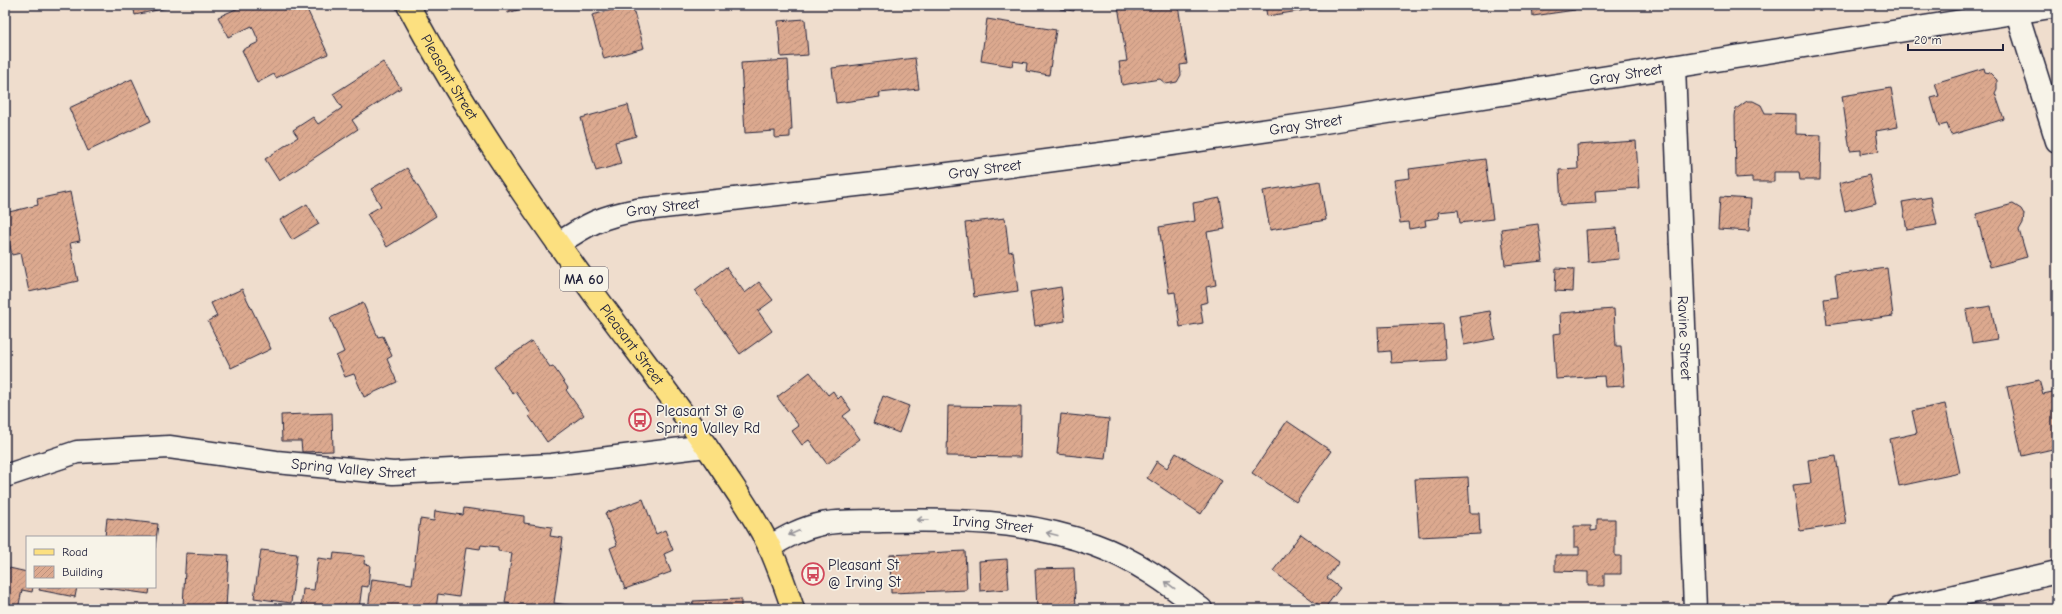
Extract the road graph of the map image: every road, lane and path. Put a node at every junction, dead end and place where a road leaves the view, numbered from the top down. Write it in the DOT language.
graph roads {
  1 [pos="408,5"];
  2 [pos="2057,6"];
  3 [pos="2016,9"];
  4 [pos="1674,67"];
  5 [pos="2057,141"];
  6 [pos="558,244"];
  7 [pos="706,446"];
  8 [pos="5,476"];
  9 [pos="769,547"];
  10 [pos="2057,572"];
  11 [pos="793,609"];
  12 [pos="1200,609"];
  13 [pos="1695,609"];
  14 [pos="1899,609"];
  1 -- 6 [label="main road, Pleasant Street / MA 60"];
  2 -- 3 [label="street, Gray Street"];
  3 -- 4 [label="street, Gray Street"];
  3 -- 5 [label="street"];
  4 -- 6 [label="street, Gray Street"];
  4 -- 13 [label="street, Ravine Street"];
  6 -- 7 [label="main road, Pleasant Street / MA 60"];
  7 -- 8 [label="street, Spring Valley Street"];
  7 -- 9 [label="main road, Pleasant Street / MA 60"];
  9 -- 11 [label="main road, Pleasant Street / MA 60"];
  12 -- 9 [label="street, Irving Street, one-way"];
  10 -- 14 [label="street"];
}
